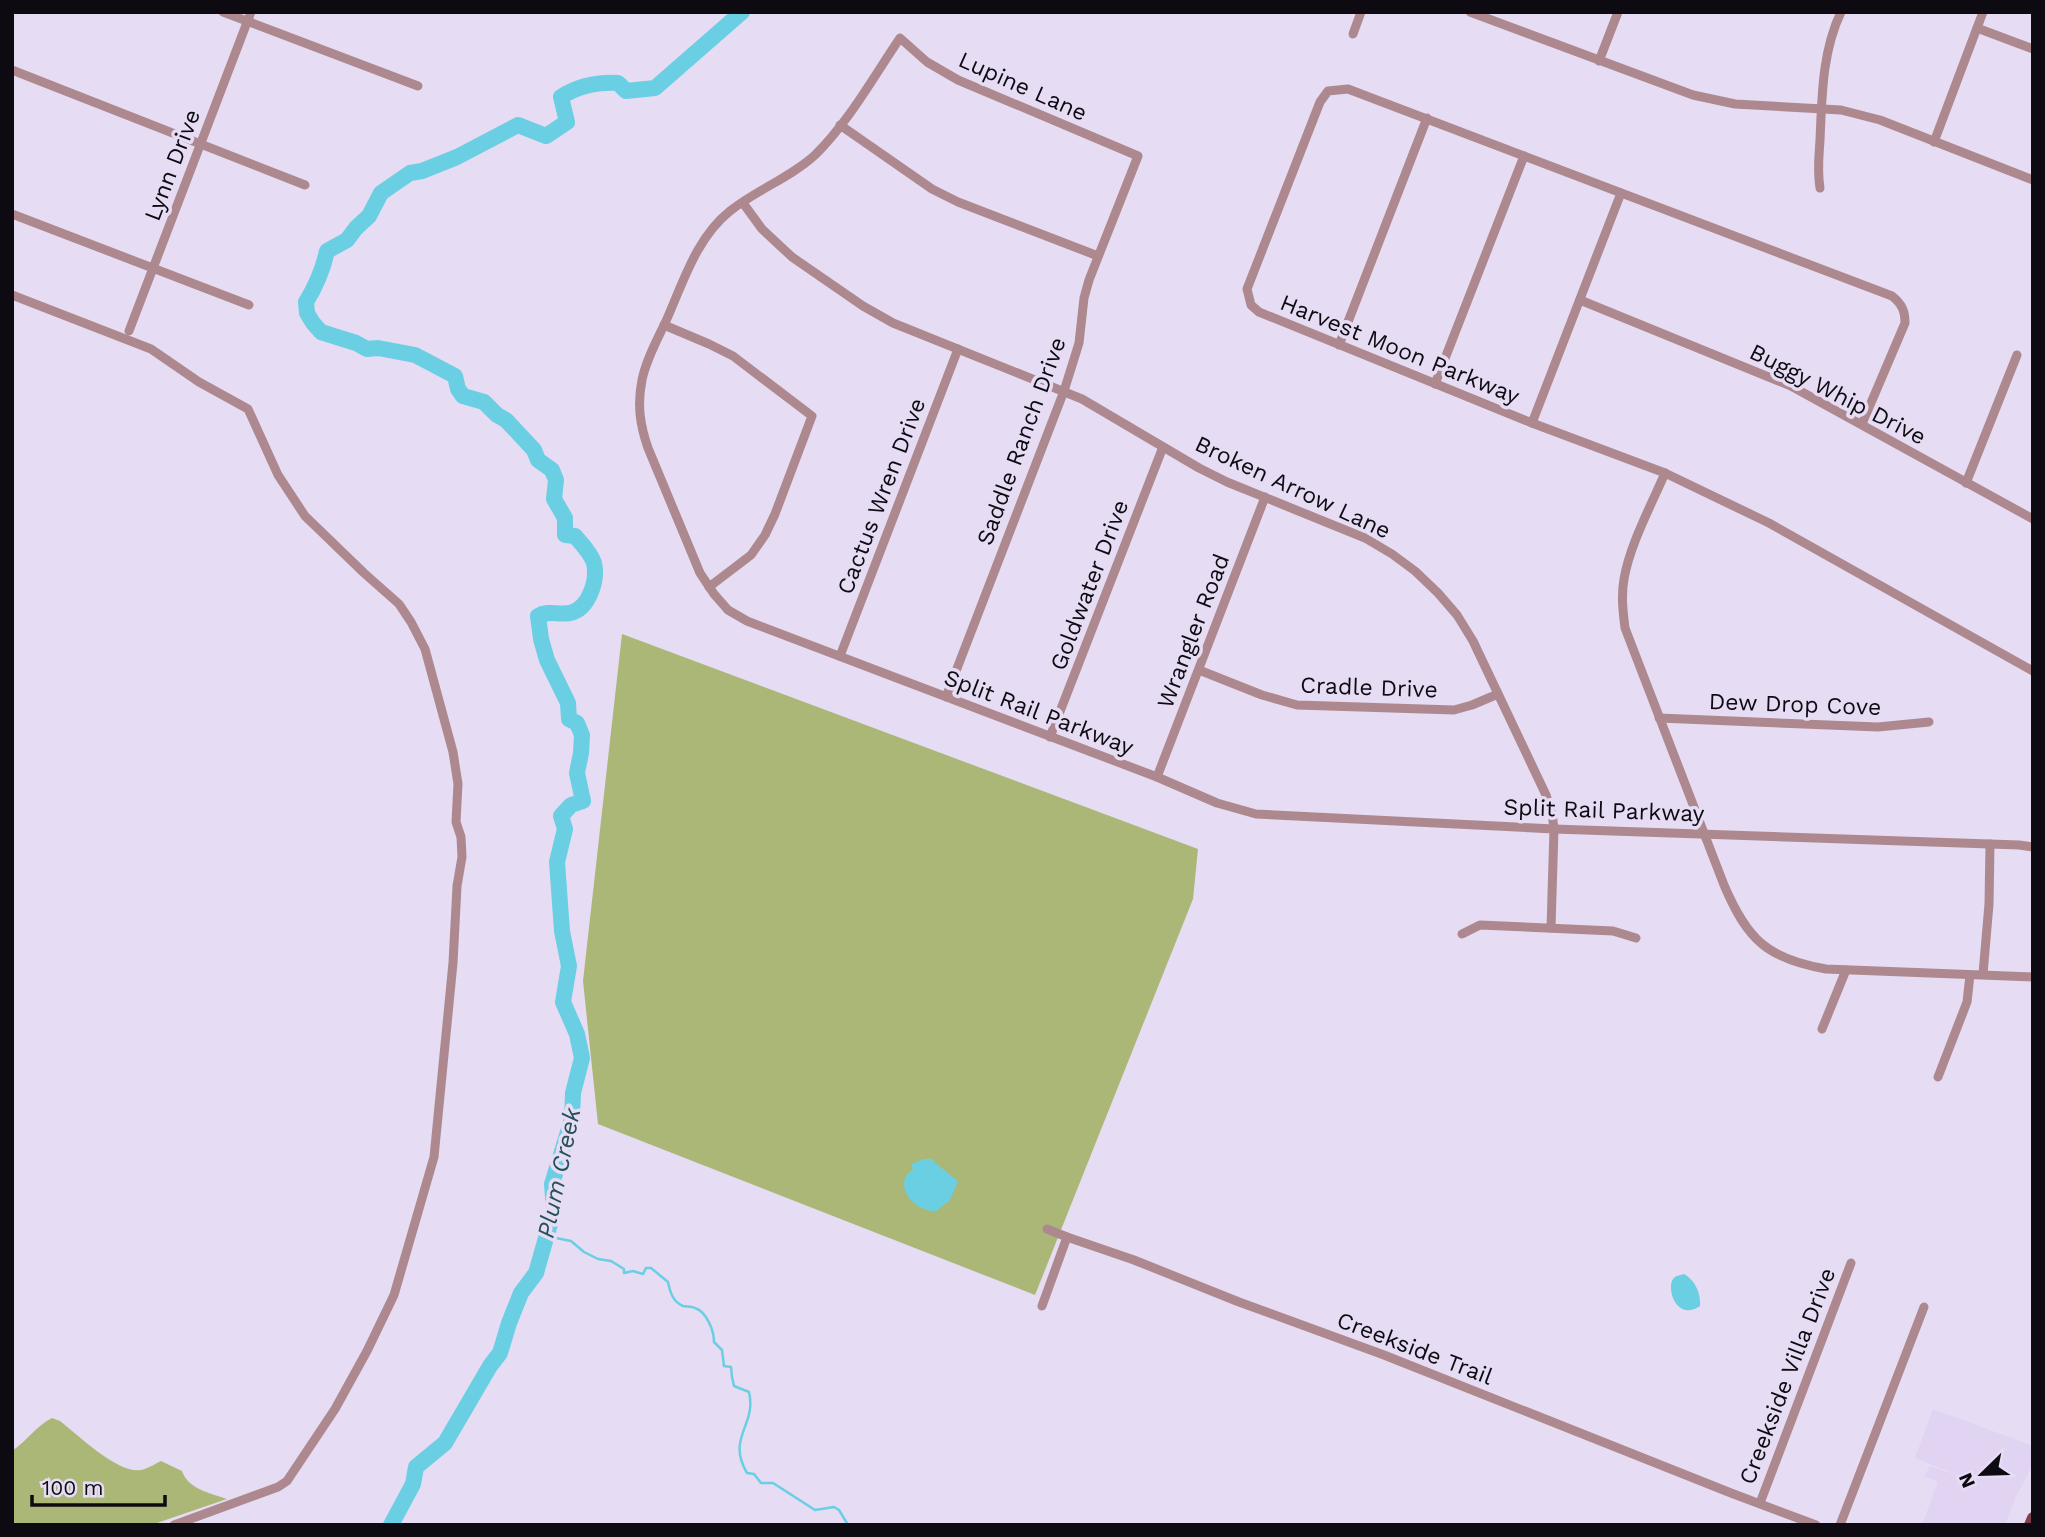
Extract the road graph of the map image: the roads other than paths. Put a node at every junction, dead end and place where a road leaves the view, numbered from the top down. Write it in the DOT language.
graph roads {
  1 [pos="223,12"];
  2 [pos="1361,12"];
  3 [pos="1469,12"];
  4 [pos="1618,12"];
  5 [pos="1841,12"];
  6 [pos="1983,12"];
  7 [pos="250,17"];
  8 [pos="1977,28"];
  9 [pos="1353,34"];
  10 [pos="900,38"];
  11 [pos="2033,49"];
  12 [pos="1600,61"];
  13 [pos="12,70"];
  14 [pos="418,86"];
  15 [pos="1821,107"];
  16 [pos="1427,118"];
  17 [pos="840,125"];
  18 [pos="1934,142"];
  19 [pos="200,144"];
  20 [pos="1138,156"];
  21 [pos="1524,156"];
  22 [pos="2033,180"];
  23 [pos="305,185"];
  24 [pos="1820,188"];
  25 [pos="1621,193"];
  26 [pos="743,203"];
  27 [pos="12,214"];
  28 [pos="1098,256"];
  29 [pos="152,267"];
  30 [pos="12,295"];
  31 [pos="1580,300"];
  32 [pos="249,305"];
  33 [pos="664,325"];
  34 [pos="129,331"];
  35 [pos="1339,345"];
  36 [pos="958,349"];
  37 [pos="2017,355"];
  38 [pos="1435,384"];
  39 [pos="1064,391"];
  40 [pos="1532,423"];
  41 [pos="1863,424"];
  42 [pos="1163,447"];
  43 [pos="1665,473"];
  44 [pos="1966,483"];
  45 [pos="1265,497"];
  46 [pos="2033,519"];
  47 [pos="709,587"];
  48 [pos="840,656"];
  49 [pos="1199,670"];
  50 [pos="2033,671"];
  51 [pos="1498,694"];
  52 [pos="946,697"];
  53 [pos="1659,718"];
  54 [pos="1929,722"];
  55 [pos="1050,737"];
  56 [pos="1157,777"];
  57 [pos="1554,829"];
  58 [pos="1703,833"];
  59 [pos="1990,844"];
  60 [pos="2033,847"];
  61 [pos="1551,928"];
  62 [pos="1462,934"];
  63 [pos="1636,937"];
  64 [pos="1846,970"];
  65 [pos="1983,974"];
  66 [pos="1970,975"];
  67 [pos="2033,977"];
  68 [pos="1822,1029"];
  69 [pos="1938,1077"];
  70 [pos="1047,1229"];
  71 [pos="1068,1237"];
  72 [pos="1851,1264"];
  73 [pos="1042,1306"];
  74 [pos="1924,1307"];
  75 [pos="1759,1503"];
  76 [pos="2033,1518"];
  77 [pos="174,1525"];
  78 [pos="1816,1525"];
  79 [pos="1840,1525"];
  80 [pos="2030,1525"];
  1 -- 7 [label="street"];
  2 -- 9 [label="street"];
  3 -- 12 [label="street"];
  4 -- 12 [label="street"];
  5 -- 15 [label="street"];
  6 -- 8 [label="street"];
  7 -- 14 [label="street"];
  7 -- 19 [label="street, Lynn Drive"];
  8 -- 11 [label="street"];
  8 -- 18 [label="street"];
  10 -- 17 [label="street, Split Rail Parkway"];
  10 -- 20 [label="street, Lupine Lane"];
  12 -- 15 [label="street"];
  13 -- 19 [label="street"];
  15 -- 18 [label="street"];
  15 -- 24 [label="street"];
  16 -- 21 [label="street, Harvest Moon Parkway"];
  16 -- 35 [label="street"];
  16 -- 35 [label="street, Harvest Moon Parkway"];
  17 -- 26 [label="street, Split Rail Parkway"];
  17 -- 28 [label="street"];
  18 -- 22 [label="street"];
  19 -- 23 [label="street"];
  19 -- 29 [label="street, Lynn Drive"];
  20 -- 28 [label="street, Saddle Ranch Drive"];
  21 -- 25 [label="street, Harvest Moon Parkway"];
  21 -- 38 [label="street"];
  25 -- 31 [label="street"];
  25 -- 41 [label="street, Harvest Moon Parkway"];
  26 -- 33 [label="street, Split Rail Parkway"];
  26 -- 36 [label="street, Broken Arrow Lane"];
  27 -- 29 [label="street"];
  28 -- 39 [label="street, Saddle Ranch Drive"];
  29 -- 32 [label="street"];
  29 -- 34 [label="street, Lynn Drive"];
  30 -- 77 [label="street"];
  31 -- 40 [label="street"];
  31 -- 41 [label="street, Buggy Whip Drive"];
  33 -- 47 [label="street, Split Rail Parkway"];
  33 -- 47 [label="street"];
  35 -- 38 [label="street, Harvest Moon Parkway"];
  36 -- 39 [label="street, Broken Arrow Lane"];
  36 -- 48 [label="street, Cactus Wren Drive"];
  37 -- 44 [label="street"];
  38 -- 40 [label="street, Harvest Moon Parkway"];
  39 -- 42 [label="street, Broken Arrow Lane"];
  39 -- 52 [label="street, Saddle Ranch Drive"];
  40 -- 43 [label="street, Harvest Moon Parkway"];
  41 -- 44 [label="street, Buggy Whip Drive"];
  42 -- 45 [label="street, Broken Arrow Lane"];
  42 -- 55 [label="street, Goldwater Drive"];
  43 -- 50 [label="street, Harvest Moon Parkway"];
  43 -- 53 [label="street"];
  44 -- 46 [label="street, Buggy Whip Drive"];
  45 -- 49 [label="street, Wrangler Road"];
  45 -- 51 [label="street, Broken Arrow Lane"];
  47 -- 48 [label="street, Split Rail Parkway"];
  48 -- 52 [label="street, Split Rail Parkway"];
  49 -- 51 [label="street, Cradle Drive"];
  49 -- 56 [label="street, Wrangler Road"];
  51 -- 57 [label="street, Broken Arrow Lane"];
  52 -- 55 [label="street, Split Rail Parkway"];
  53 -- 54 [label="street, Dew Drop Cove"];
  53 -- 58 [label="street"];
  55 -- 56 [label="street, Split Rail Parkway"];
  56 -- 57 [label="street, Split Rail Parkway"];
  57 -- 58 [label="street, Split Rail Parkway"];
  57 -- 61 [label="street, Broken Arrow Lane"];
  58 -- 59 [label="street, Split Rail Parkway"];
  58 -- 64 [label="street"];
  59 -- 60 [label="street, Split Rail Parkway"];
  59 -- 65 [label="street"];
  61 -- 62 [label="street"];
  61 -- 63 [label="street"];
  64 -- 66 [label="street"];
  64 -- 68 [label="street"];
  65 -- 66 [label="street"];
  65 -- 67 [label="street"];
  66 -- 69 [label="street"];
  70 -- 71 [label="street, Creekside Trail"];
  71 -- 73 [label="street"];
  71 -- 75 [label="street, Creekside Trail"];
  72 -- 75 [label="street, Creekside Villa Drive"];
  74 -- 79 [label="street"];
  75 -- 78 [label="street, Creekside Trail"];
  76 -- 80 [label="main road"];
}
